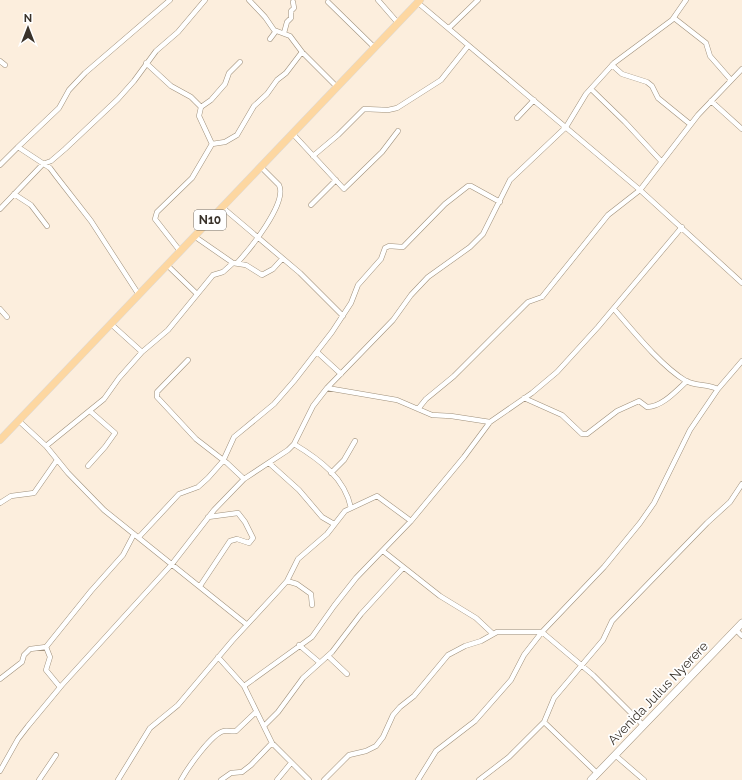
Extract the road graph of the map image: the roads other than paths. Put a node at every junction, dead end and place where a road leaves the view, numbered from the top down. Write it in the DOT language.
graph roads {
  1 [pos="170,0"];
  2 [pos="205,0"];
  3 [pos="249,0"];
  4 [pos="378,0"];
  5 [pos="478,0"];
  6 [pos="686,0"];
  7 [pos="418,1"];
  8 [pos="293,2"];
  9 [pos="328,2"];
  10 [pos="674,18"];
  11 [pos="398,23"];
  12 [pos="449,28"];
  13 [pos="276,31"];
  14 [pos="284,32"];
  15 [pos="270,39"];
  16 [pos="468,46"];
  17 [pos="375,48"];
  18 [pos="302,52"];
  19 [pos="0,61"];
  20 [pos="240,62"];
  21 [pos="146,63"];
  22 [pos="5,65"];
  23 [pos="612,65"];
  24 [pos="742,69"];
  25 [pos="731,80"];
  26 [pos="338,87"];
  27 [pos="591,89"];
  28 [pos="534,100"];
  29 [pos="711,101"];
  30 [pos="201,107"];
  31 [pos="517,118"];
  32 [pos="690,124"];
  33 [pos="566,127"];
  34 [pos="742,129"];
  35 [pos="398,131"];
  36 [pos="292,134"];
  37 [pos="212,144"];
  38 [pos="18,147"];
  39 [pos="313,156"];
  40 [pos="661,161"];
  41 [pos="43,164"];
  42 [pos="0,165"];
  43 [pos="261,167"];
  44 [pos="336,180"];
  45 [pos="640,190"];
  46 [pos="14,194"];
  47 [pos="500,202"];
  48 [pos="311,205"];
  49 [pos="222,207"];
  50 [pos="0,209"];
  51 [pos="47,226"];
  52 [pos="682,227"];
  53 [pos="194,236"];
  54 [pos="258,237"];
  55 [pos="180,251"];
  56 [pos="282,259"];
  57 [pos="235,263"];
  58 [pos="167,265"];
  59 [pos="742,283"];
  60 [pos="197,294"];
  61 [pos="139,295"];
  62 [pos="0,309"];
  63 [pos="614,309"];
  64 [pos="343,316"];
  65 [pos="7,317"];
  66 [pos="111,324"];
  67 [pos="142,352"];
  68 [pos="318,352"];
  69 [pos="188,360"];
  70 [pos="742,361"];
  71 [pos="341,374"];
  72 [pos="687,381"];
  73 [pos="327,388"];
  74 [pos="718,389"];
  75 [pos="524,398"];
  76 [pos="418,409"];
  77 [pos="91,412"];
  78 [pos="19,421"];
  79 [pos="490,422"];
  80 [pos="0,440"];
  81 [pos="355,441"];
  82 [pos="294,444"];
  83 [pos="46,446"];
  84 [pos="57,460"];
  85 [pos="223,461"];
  86 [pos="268,463"];
  87 [pos="88,466"];
  88 [pos="331,473"];
  89 [pos="244,479"];
  90 [pos="742,484"];
  91 [pos="0,503"];
  92 [pos="351,508"];
  93 [pos="208,517"];
  94 [pos="411,521"];
  95 [pos="334,524"];
  96 [pos="137,535"];
  97 [pos="383,551"];
  98 [pos="172,564"];
  99 [pos="403,568"];
  100 [pos="287,581"];
  101 [pos="200,586"];
  102 [pos="312,605"];
  103 [pos="742,623"];
  104 [pos="246,624"];
  105 [pos="736,630"];
  106 [pos="542,632"];
  107 [pos="492,633"];
  108 [pos="742,636"];
  109 [pos="300,645"];
  110 [pos="46,647"];
  111 [pos="328,656"];
  112 [pos="218,657"];
  113 [pos="319,662"];
  114 [pos="583,666"];
  115 [pos="347,674"];
  116 [pos="0,679"];
  117 [pos="244,686"];
  118 [pos="60,687"];
  119 [pos="256,712"];
  120 [pos="544,722"];
  121 [pos="643,725"];
  122 [pos="264,726"];
  123 [pos="272,743"];
  124 [pos="56,755"];
  125 [pos="615,755"];
  126 [pos="291,764"];
  127 [pos="0,772"];
  128 [pos="597,774"];
  129 [pos="39,780"];
  130 [pos="118,780"];
  131 [pos="181,780"];
  132 [pos="221,780"];
  133 [pos="277,780"];
  134 [pos="309,780"];
  135 [pos="324,780"];
  136 [pos="418,780"];
  137 [pos="479,780"];
  138 [pos="591,780"];
  139 [pos="644,780"];
  1 -- 38 [label="street"];
  2 -- 21 [label="street"];
  3 -- 13 [label="street"];
  4 -- 11 [label="street"];
  5 -- 12 [label="street"];
  6 -- 10 [label="street"];
  7 -- 11 [label="main road, N10"];
  7 -- 12 [label="street"];
  8 -- 14 [label="street"];
  9 -- 17 [label="street"];
  10 -- 23 [label="street"];
  10 -- 25 [label="street"];
  11 -- 17 [label="main road, N10"];
  12 -- 16 [label="street"];
  13 -- 14 [label="street"];
  13 -- 15 [label="street"];
  14 -- 18 [label="street"];
  16 -- 28 [label="street"];
  16 -- 39 [label="street"];
  17 -- 26 [label="main road, N10"];
  18 -- 26 [label="street"];
  18 -- 37 [label="street"];
  19 -- 22 [label="street"];
  20 -- 30 [label="street"];
  21 -- 30 [label="street"];
  21 -- 41 [label="street"];
  23 -- 27 [label="street"];
  23 -- 32 [label="street"];
  24 -- 25 [label="street"];
  25 -- 29 [label="street"];
  26 -- 36 [label="main road, N10"];
  27 -- 33 [label="street"];
  27 -- 40 [label="street"];
  28 -- 31 [label="street"];
  28 -- 33 [label="street"];
  29 -- 32 [label="street"];
  29 -- 34 [label="street"];
  30 -- 37 [label="street"];
  32 -- 40 [label="street"];
  33 -- 45 [label="street"];
  33 -- 47 [label="street"];
  35 -- 44 [label="street"];
  36 -- 39 [label="street"];
  36 -- 43 [label="main road, N10"];
  37 -- 55 [label="street"];
  38 -- 41 [label="street"];
  38 -- 42 [label="street"];
  39 -- 44 [label="street"];
  40 -- 45 [label="street"];
  41 -- 46 [label="street"];
  41 -- 61 [label="street"];
  43 -- 49 [label="main road, N10"];
  43 -- 54 [label="street"];
  44 -- 48 [label="street"];
  45 -- 52 [label="street"];
  45 -- 76 [label="street"];
  46 -- 50 [label="street"];
  46 -- 51 [label="street"];
  47 -- 64 [label="street"];
  47 -- 71 [label="street"];
  49 -- 53 [label="main road, N10"];
  49 -- 54 [label="street"];
  52 -- 59 [label="street"];
  52 -- 63 [label="street"];
  53 -- 55 [label="main road, N10"];
  53 -- 57 [label="street"];
  54 -- 56 [label="street"];
  54 -- 57 [label="street"];
  55 -- 58 [label="main road, N10"];
  56 -- 57 [label="street"];
  56 -- 64 [label="street"];
  57 -- 60 [label="street"];
  58 -- 60 [label="street"];
  58 -- 61 [label="main road, N10"];
  60 -- 67 [label="street"];
  61 -- 66 [label="main road, N10"];
  62 -- 65 [label="street"];
  63 -- 72 [label="street"];
  63 -- 75 [label="street"];
  64 -- 68 [label="street"];
  66 -- 67 [label="street"];
  66 -- 78 [label="main road, N10"];
  67 -- 77 [label="street"];
  68 -- 71 [label="street"];
  68 -- 85 [label="street"];
  69 -- 85 [label="street"];
  70 -- 74 [label="street"];
  71 -- 73 [label="street"];
  72 -- 74 [label="street"];
  72 -- 75 [label="street"];
  73 -- 76 [label="street"];
  73 -- 82 [label="street"];
  74 -- 106 [label="street"];
  75 -- 79 [label="street"];
  76 -- 79 [label="street"];
  77 -- 83 [label="street"];
  77 -- 87 [label="street"];
  78 -- 80 [label="main road, N10"];
  78 -- 83 [label="street"];
  79 -- 94 [label="street"];
  81 -- 88 [label="street"];
  82 -- 86 [label="street"];
  82 -- 88 [label="street"];
  83 -- 84 [label="street"];
  84 -- 91 [label="street"];
  84 -- 96 [label="street"];
  85 -- 89 [label="street"];
  85 -- 96 [label="street"];
  86 -- 89 [label="street"];
  86 -- 95 [label="street"];
  88 -- 92 [label="street"];
  89 -- 93 [label="street"];
  90 -- 114 [label="street"];
  92 -- 94 [label="street"];
  92 -- 95 [label="street"];
  93 -- 98 [label="street"];
  93 -- 101 [label="street"];
  94 -- 97 [label="street"];
  95 -- 100 [label="street"];
  96 -- 98 [label="street"];
  96 -- 110 [label="street"];
  97 -- 99 [label="street"];
  97 -- 109 [label="street"];
  98 -- 101 [label="street"];
  98 -- 118 [label="street"];
  99 -- 107 [label="street"];
  99 -- 111 [label="street"];
  100 -- 102 [label="street"];
  100 -- 104 [label="street"];
  101 -- 104 [label="street"];
  103 -- 105 [label="street, Avenida Julius Nyerere"];
  104 -- 112 [label="street"];
  105 -- 108 [label="street"];
  105 -- 121 [label="street, Avenida Julius Nyerere"];
  106 -- 107 [label="street"];
  106 -- 114 [label="street"];
  106 -- 136 [label="street"];
  107 -- 135 [label="street"];
  109 -- 113 [label="street"];
  109 -- 117 [label="street"];
  110 -- 116 [label="street"];
  110 -- 118 [label="street"];
  111 -- 113 [label="street"];
  111 -- 115 [label="street"];
  112 -- 117 [label="street"];
  112 -- 130 [label="street"];
  113 -- 122 [label="street"];
  114 -- 120 [label="street"];
  114 -- 121 [label="street"];
  117 -- 119 [label="street"];
  118 -- 127 [label="street"];
  119 -- 122 [label="street"];
  119 -- 131 [label="street"];
  120 -- 128 [label="street"];
  120 -- 137 [label="street"];
  121 -- 125 [label="street, Avenida Julius Nyerere"];
  122 -- 123 [label="street"];
  123 -- 126 [label="street"];
  123 -- 132 [label="street"];
  124 -- 129 [label="street"];
  125 -- 128 [label="street, Avenida Julius Nyerere"];
  125 -- 139 [label="street"];
  126 -- 133 [label="street"];
  126 -- 134 [label="street"];
  128 -- 138 [label="street, Avenida Julius Nyerere"];
}
